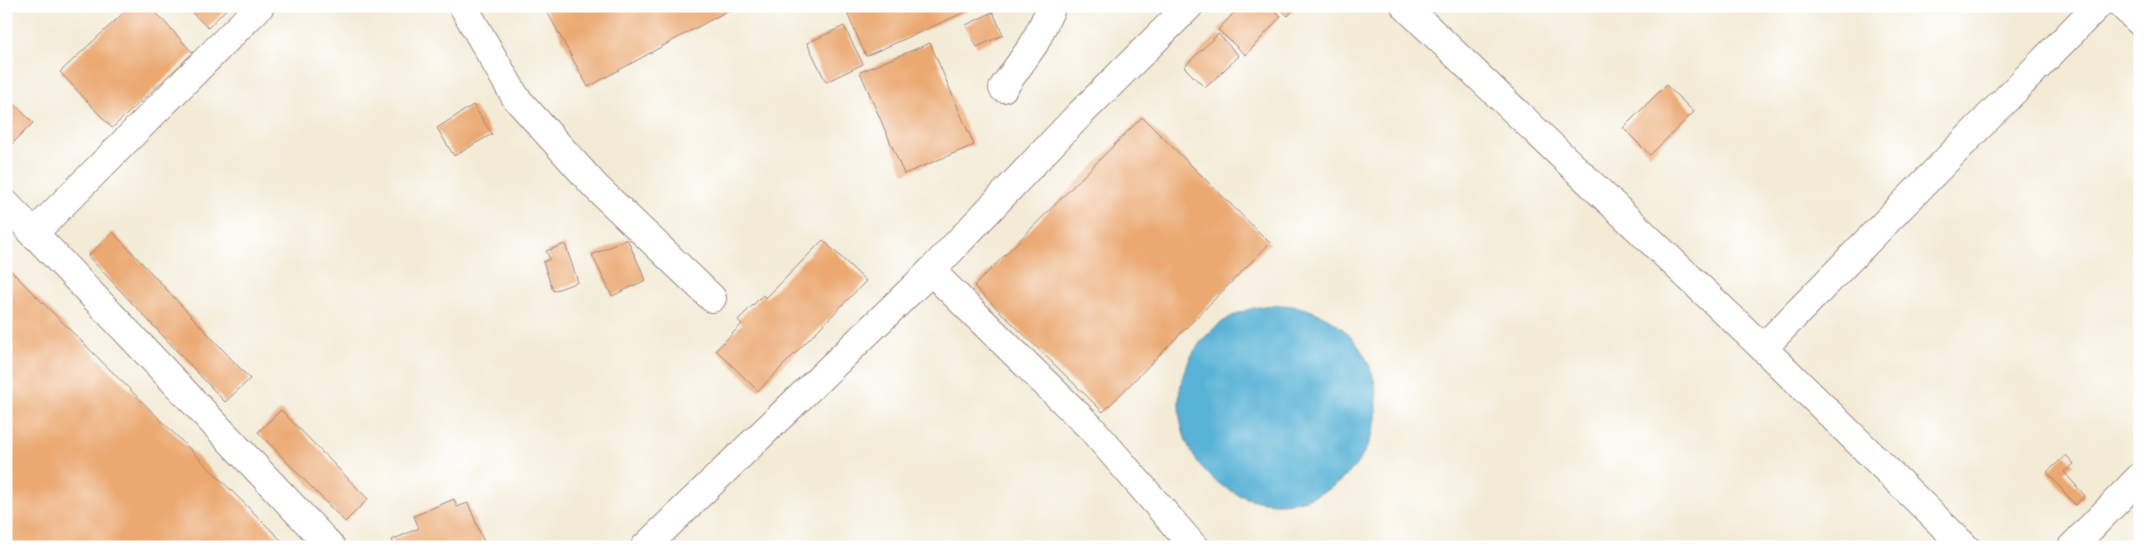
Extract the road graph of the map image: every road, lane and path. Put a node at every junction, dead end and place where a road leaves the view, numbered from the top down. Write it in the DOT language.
graph roads {
  1 [pos="260,6"];
  2 [pos="463,6"];
  3 [pos="1052,6"];
  4 [pos="1189,6"];
  5 [pos="1405,6"];
  6 [pos="2097,6"];
  7 [pos="2124,6"];
  8 [pos="2140,22"];
  9 [pos="1003,88"];
  10 [pos="6,204"];
  11 [pos="33,234"];
  12 [pos="931,271"];
  13 [pos="712,298"];
  14 [pos="1764,348"];
  15 [pos="2140,477"];
  16 [pos="331,547"];
  17 [pos="645,547"];
  18 [pos="1194,547"];
  19 [pos="1965,547"];
  20 [pos="2072,547"];
  1 -- 11 [label="street"];
  2 -- 13 [label="street"];
  3 -- 9 [label="street"];
  4 -- 12 [label="street"];
  5 -- 14 [label="street"];
  6 -- 14 [label="street"];
  7 -- 8 [label="street"];
  10 -- 11 [label="street"];
  11 -- 16 [label="street"];
  12 -- 17 [label="street"];
  12 -- 18 [label="street"];
  14 -- 19 [label="street"];
  15 -- 20 [label="street"];
}
